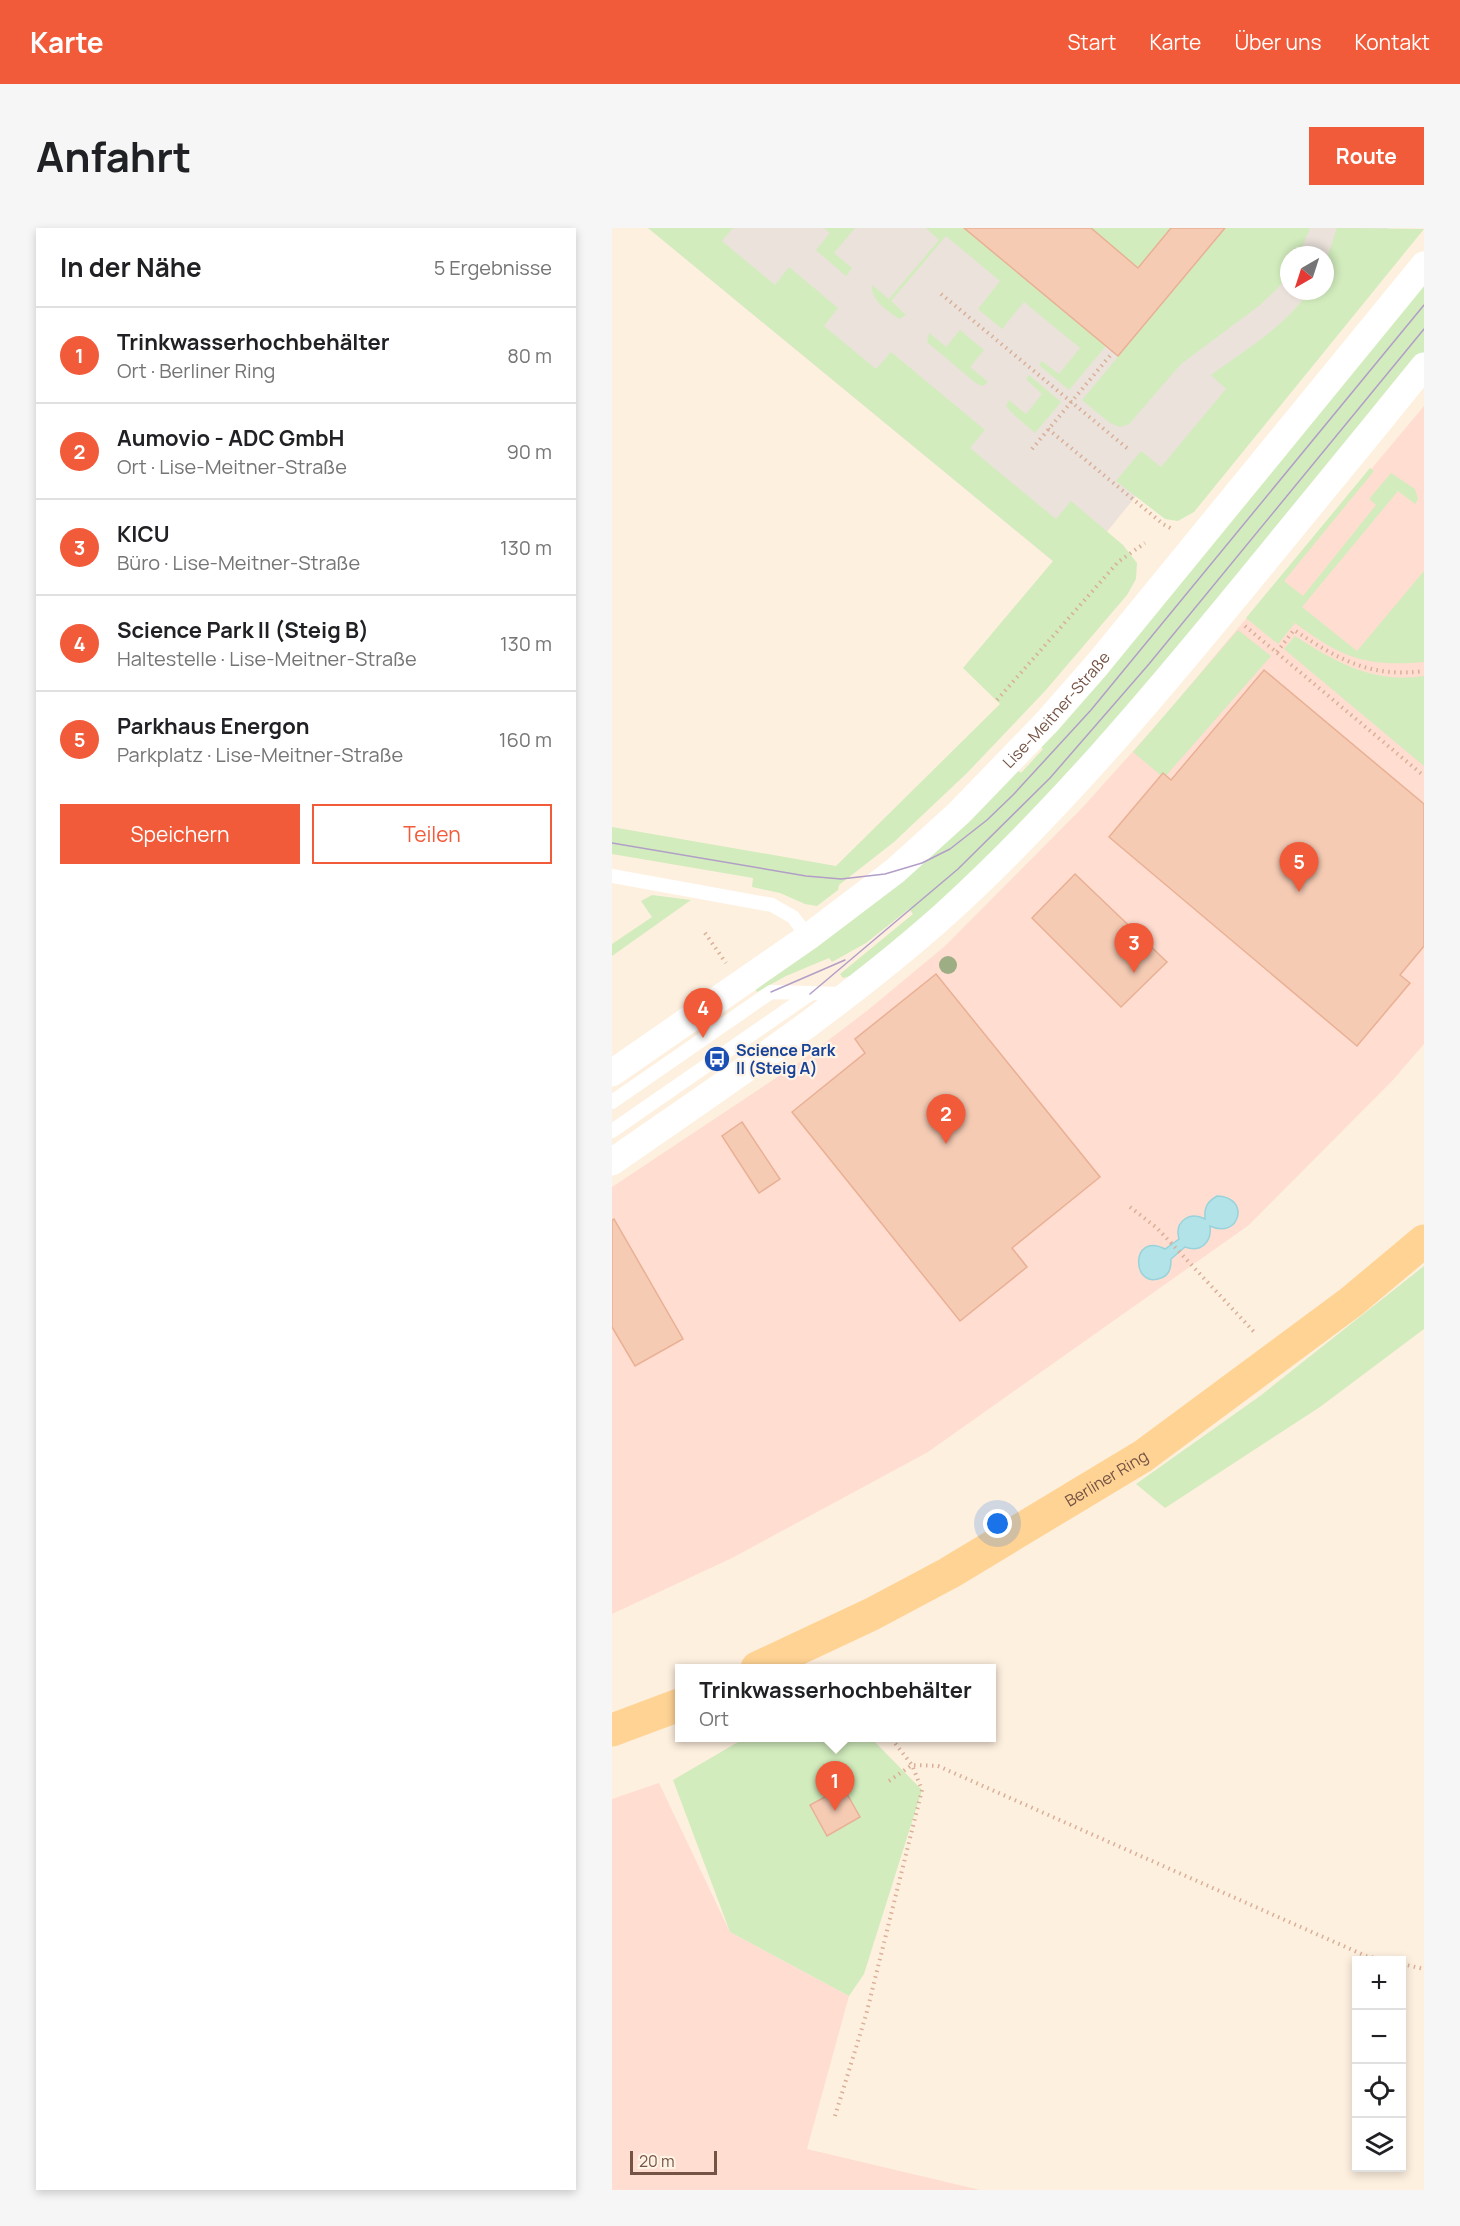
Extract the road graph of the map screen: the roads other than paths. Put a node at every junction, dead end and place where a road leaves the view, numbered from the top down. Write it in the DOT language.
graph roads {
  1 [pos="1424,265"];
  2 [pos="1424,366"];
  3 [pos="612,876"];
  4 [pos="808,937"];
  5 [pos="810,994"];
  6 [pos="849,994"];
  7 [pos="612,1073"];
  8 [pos="612,1102"];
  9 [pos="612,1131"];
  10 [pos="612,1162"];
  11 [pos="1424,1241"];
  12 [pos="766,1664"];
  13 [pos="675,1706"];
  14 [pos="612,1730"];
  1 -- 4 [label="street, Lise-Meitner-Straße"];
  2 -- 6 [label="street"];
  3 -- 4 [label="lane"];
  4 -- 7 [label="street, Lise-Meitner-Straße"];
  5 -- 6 [label="lane"];
  5 -- 8 [label="lane"];
  5 -- 9 [label="lane"];
  6 -- 10 [label="street"];
  11 -- 12 [label="main road, Berliner Ring"];
  13 -- 14 [label="main road"];
}
